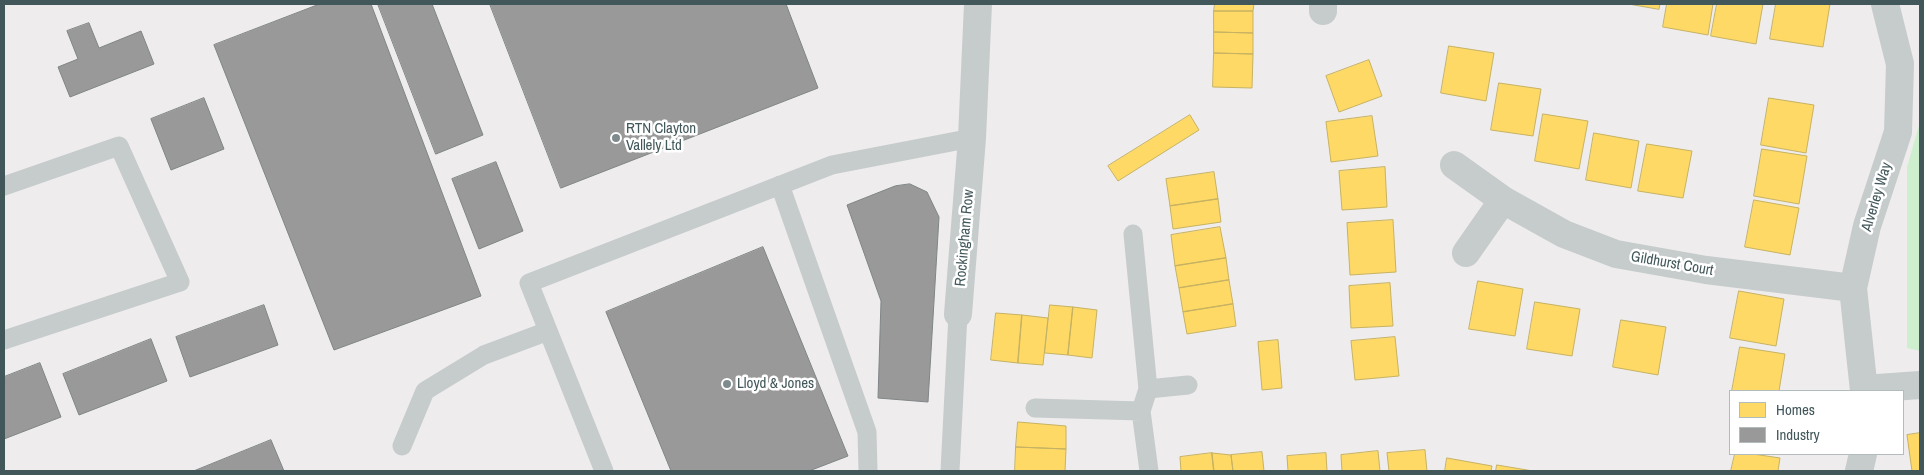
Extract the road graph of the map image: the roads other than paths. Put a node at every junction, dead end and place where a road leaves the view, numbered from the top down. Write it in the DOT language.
graph roads {
  1 [pos="978,4"];
  2 [pos="1885,4"];
  3 [pos="972,138"];
  4 [pos="1454,164"];
  5 [pos="780,185"];
  6 [pos="4,186"];
  7 [pos="1503,200"];
  8 [pos="1133,234"];
  9 [pos="1466,253"];
  10 [pos="1853,288"];
  11 [pos="958,314"];
  12 [pos="548,331"];
  13 [pos="4,340"];
  14 [pos="1188,384"];
  15 [pos="1920,385"];
  16 [pos="1148,389"];
  17 [pos="1864,390"];
  18 [pos="1035,408"];
  19 [pos="1141,411"];
  20 [pos="402,446"];
  21 [pos="1863,455"];
  22 [pos="604,471"];
  23 [pos="868,471"];
  24 [pos="950,471"];
  25 [pos="1149,471"];
  26 [pos="1860,471"];
  1 -- 3 [label="street, Rockingham Row"];
  2 -- 10 [label="street, Alverley Way"];
  3 -- 5 [label="lane"];
  3 -- 11 [label="street, Rockingham Row"];
  4 -- 7 [label="street, Gildhurst Court"];
  5 -- 12 [label="lane"];
  5 -- 23 [label="lane"];
  6 -- 13 [label="lane"];
  7 -- 9 [label="street"];
  7 -- 10 [label="street, Gildhurst Court"];
  8 -- 16 [label="lane"];
  10 -- 17 [label="street, Alverley Way"];
  11 -- 24 [label="lane, Rockingham Row"];
  12 -- 20 [label="lane"];
  12 -- 22 [label="lane"];
  14 -- 16 [label="lane"];
  15 -- 17 [label="street"];
  16 -- 19 [label="lane"];
  18 -- 19 [label="lane"];
  19 -- 25 [label="lane"];
  21 -- 26 [label="street"];
}
